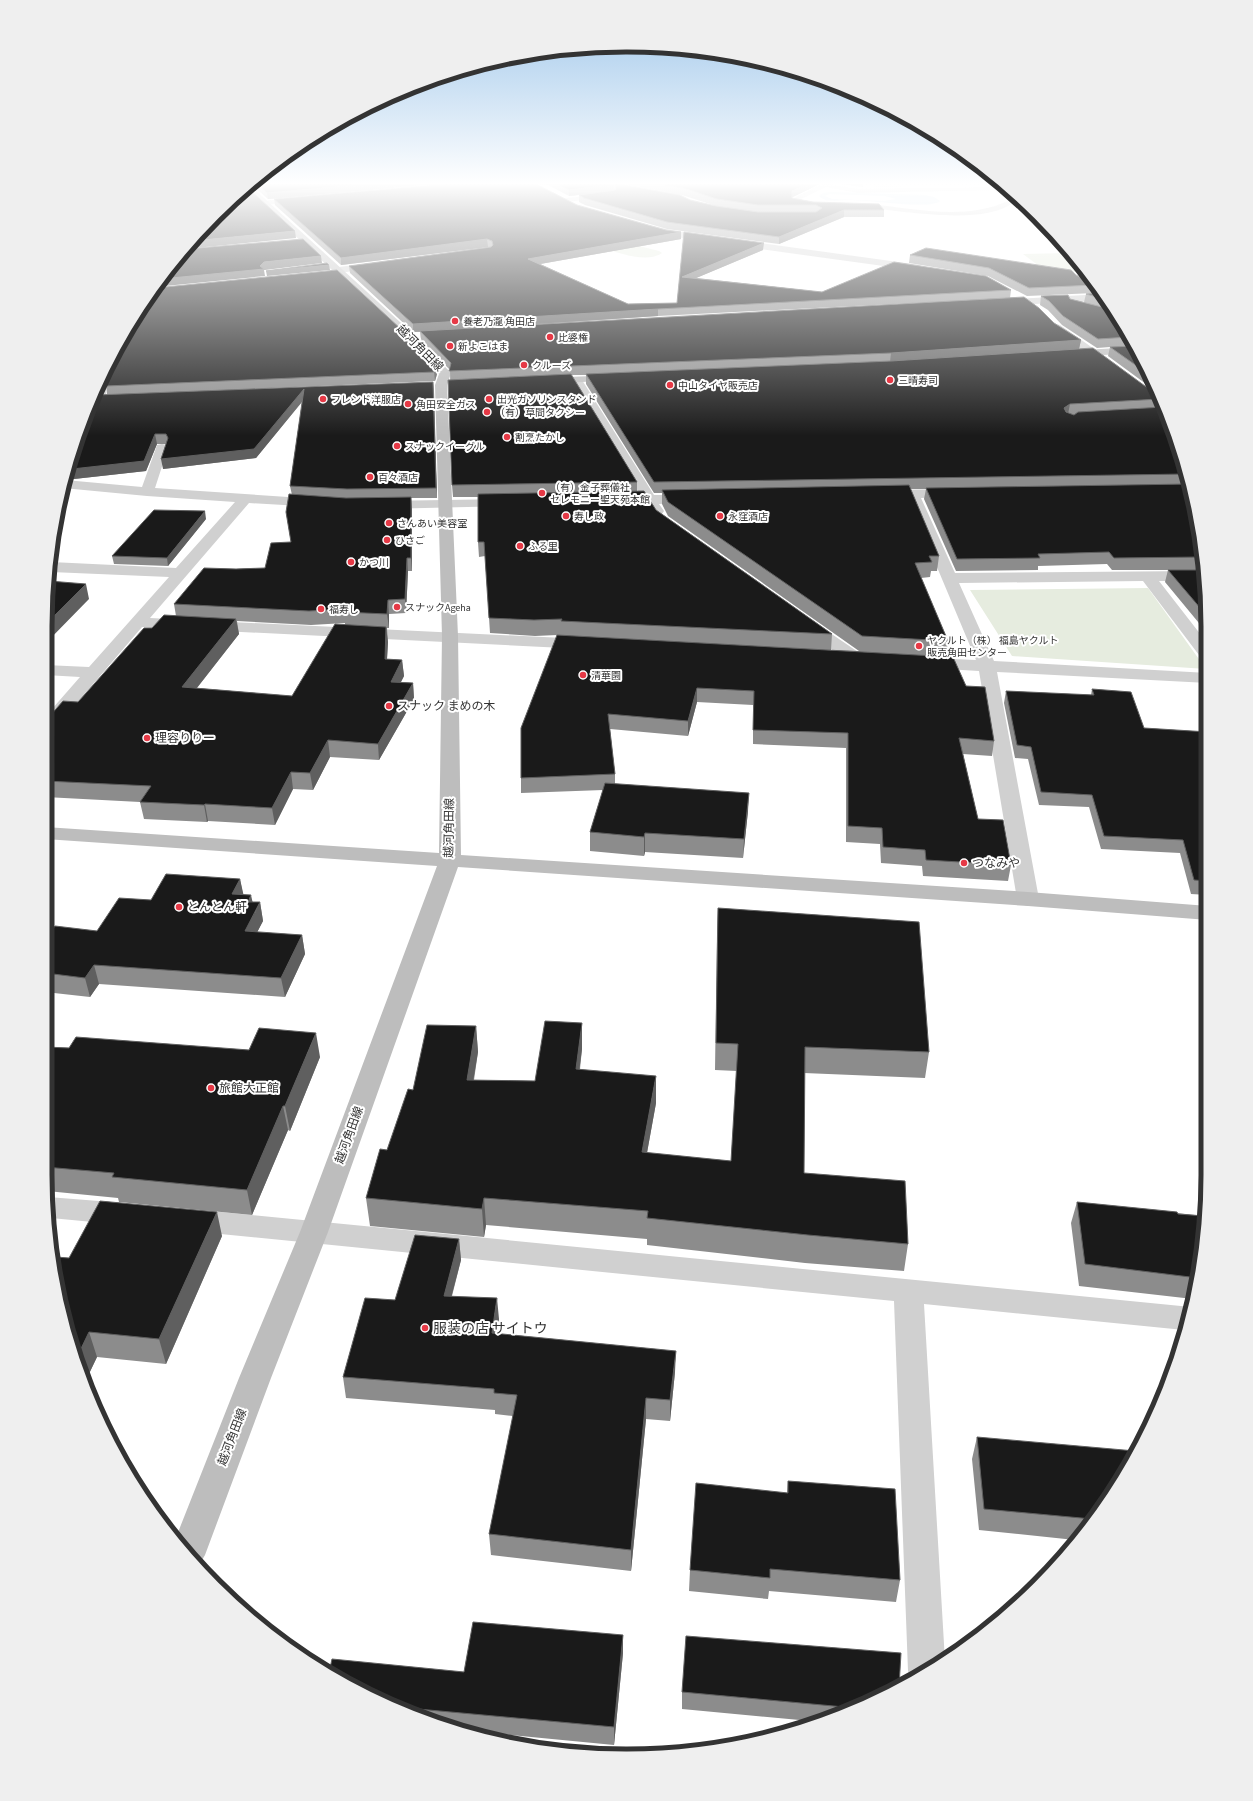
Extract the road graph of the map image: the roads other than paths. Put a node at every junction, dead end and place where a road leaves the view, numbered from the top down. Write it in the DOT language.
graph roads {
  1 [pos="350,268"];
  2 [pos="917,268"];
  3 [pos="333,270"];
  4 [pos="931,270"];
  5 [pos="1011,292"];
  6 [pos="1097,298"];
  7 [pos="1052,301"];
  8 [pos="1027,302"];
  9 [pos="988,304"];
  10 [pos="1088,308"];
  11 [pos="426,336"];
  12 [pos="411,338"];
  13 [pos="1130,350"];
  14 [pos="1093,352"];
  15 [pos="1054,355"];
  16 [pos="1125,375"];
  17 [pos="631,377"];
  18 [pos="576,380"];
  19 [pos="536,381"];
  20 [pos="99,400"];
  21 [pos="115,400"];
  22 [pos="162,448"];
  23 [pos="70,485"];
  24 [pos="147,492"];
  25 [pos="969,492"];
  26 [pos="913,494"];
  27 [pos="866,495"];
  28 [pos="246,498"];
  29 [pos="706,498"];
  30 [pos="650,500"];
  31 [pos="603,501"];
  32 [pos="524,502"];
  33 [pos="332,504"];
  34 [pos="445,504"];
  35 [pos="370,505"];
  36 [pos="667,524"];
  37 [pos="55,567"];
  38 [pos="180,573"];
  39 [pos="1199,576"];
  40 [pos="1148,577"];
  41 [pos="949,578"];
  42 [pos="794,614"];
  43 [pos="138,622"];
  44 [pos="450,636"];
  45 [pos="603,645"];
  46 [pos="1201,646"];
  47 [pos="826,658"];
  48 [pos="911,662"];
  49 [pos="987,665"];
  50 [pos="52,670"];
  51 [pos="93,673"];
  52 [pos="1201,678"];
  53 [pos="52,720"];
  54 [pos="52,833"];
  55 [pos="450,860"];
  56 [pos="1028,899"];
  57 [pos="1201,912"];
  58 [pos="53,1208"];
  59 [pos="314,1232"];
  60 [pos="908,1290"];
  61 [pos="1182,1317"];
  62 [pos="190,1547"];
  63 [pos="928,1663"];
  1 -- 3 [label="street"];
  2 -- 4 [label="street"];
  3 -- 12 [label="main road, 越河角田線"];
  5 -- 8 [label="street"];
  6 -- 7 [label="street"];
  7 -- 8 [label="street"];
  7 -- 10 [label="street"];
  8 -- 9 [label="street"];
  8 -- 14 [label="street"];
  11 -- 12 [label="street"];
  12 -- 34 [label="main road, 越河角田線"];
  13 -- 14 [label="main road"];
  14 -- 15 [label="main road"];
  14 -- 16 [label="street"];
  17 -- 18 [label="main road"];
  18 -- 19 [label="main road"];
  18 -- 30 [label="street"];
  20 -- 21 [label="main road"];
  22 -- 24 [label="street"];
  23 -- 24 [label="street"];
  24 -- 28 [label="street"];
  25 -- 26 [label="street"];
  26 -- 27 [label="street"];
  26 -- 41 [label="street"];
  28 -- 33 [label="street"];
  28 -- 38 [label="street"];
  29 -- 30 [label="street"];
  30 -- 31 [label="street"];
  30 -- 36 [label="street"];
  32 -- 34 [label="street"];
  34 -- 35 [label="street"];
  34 -- 44 [label="main road, 越河角田線"];
  37 -- 38 [label="street"];
  38 -- 43 [label="street"];
  39 -- 40 [label="street"];
  40 -- 41 [label="street"];
  40 -- 46 [label="street"];
  41 -- 49 [label="street"];
  42 -- 47 [label="street"];
  43 -- 44 [label="street"];
  43 -- 51 [label="street"];
  44 -- 45 [label="street"];
  44 -- 55 [label="main road, 越河角田線"];
  48 -- 49 [label="street"];
  49 -- 52 [label="street"];
  49 -- 56 [label="street"];
  50 -- 51 [label="street"];
  51 -- 53 [label="street"];
  54 -- 55 [label="main road"];
  55 -- 56 [label="main road"];
  55 -- 59 [label="main road, 越河角田線"];
  56 -- 57 [label="main road"];
  58 -- 59 [label="street"];
  59 -- 60 [label="street"];
  59 -- 62 [label="main road, 越河角田線"];
  60 -- 61 [label="street"];
  60 -- 63 [label="street"];
}
